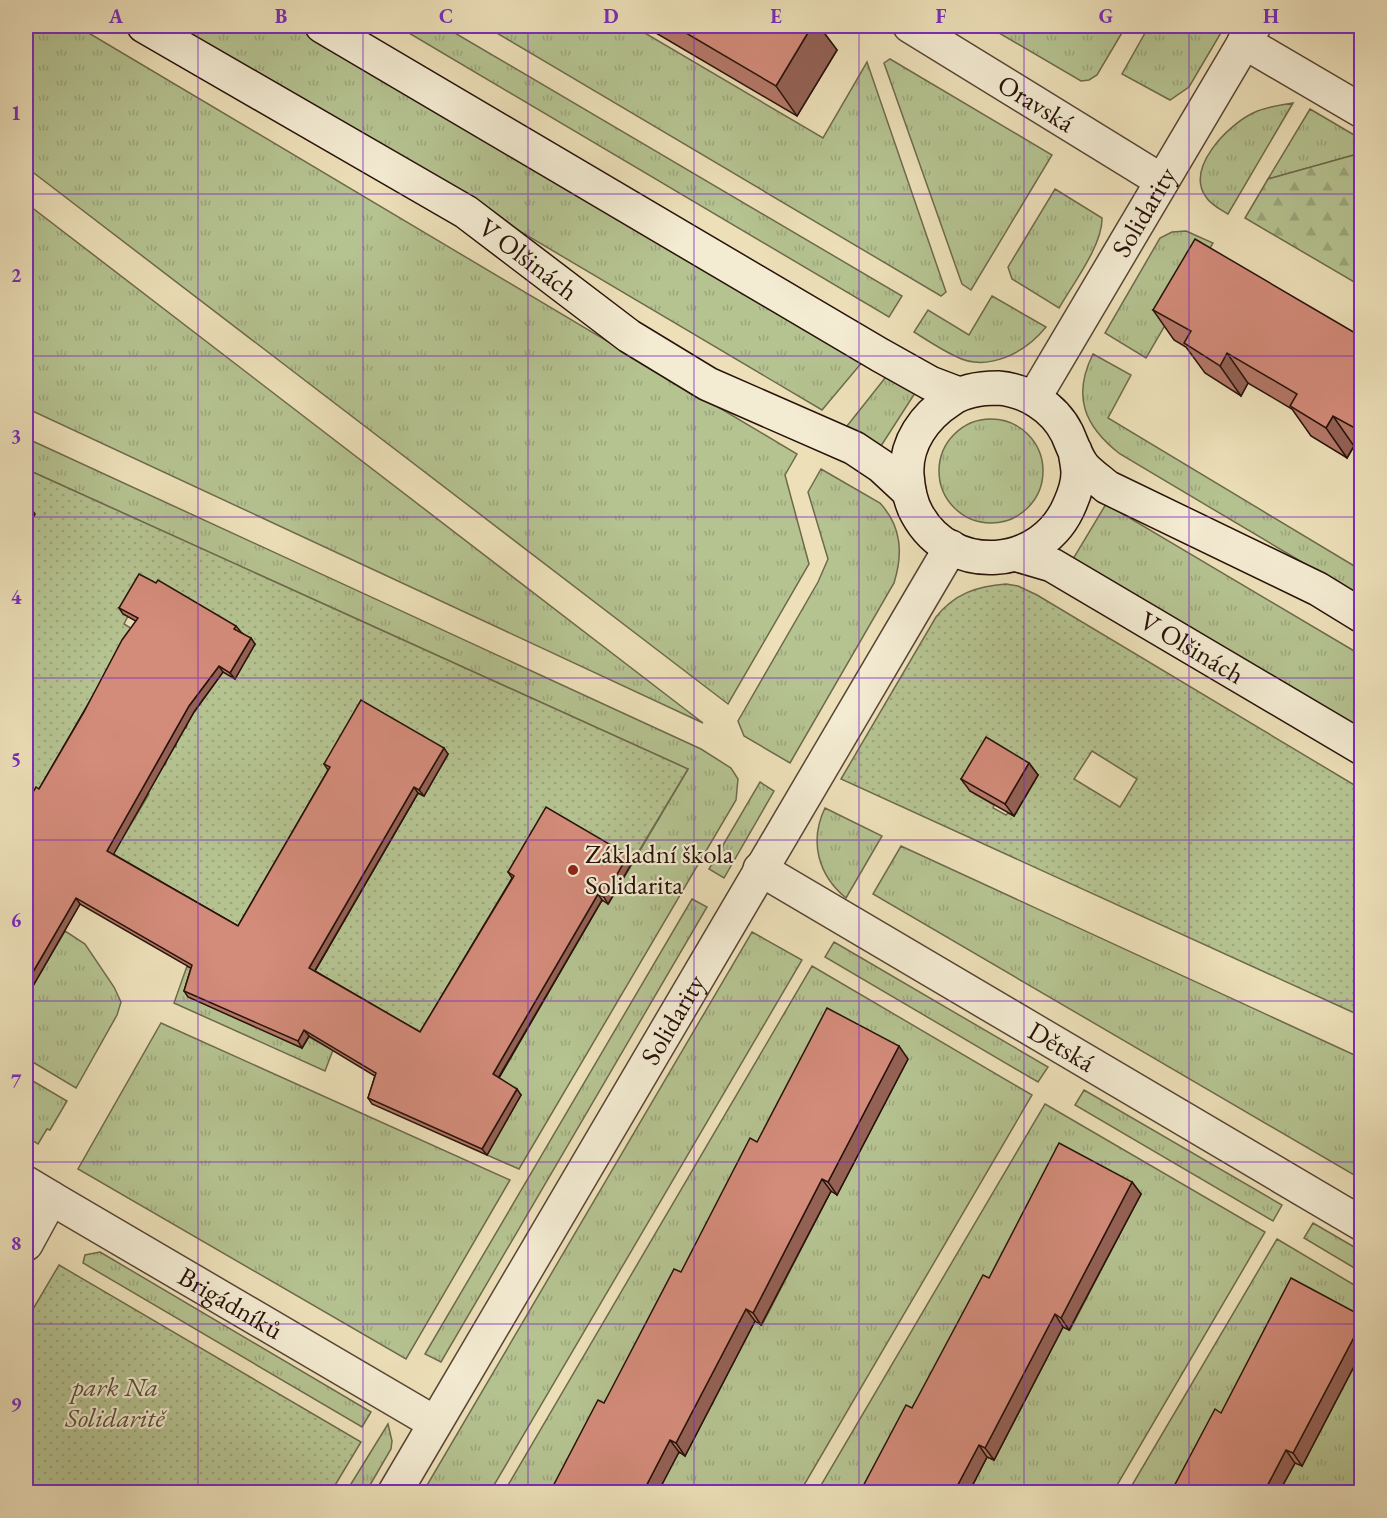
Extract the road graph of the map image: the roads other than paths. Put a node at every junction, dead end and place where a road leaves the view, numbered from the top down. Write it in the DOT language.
graph roads {
  1 [pos="144,26"];
  2 [pos="322,26"];
  3 [pos="910,26"];
  4 [pos="1249,34"];
  5 [pos="1362,111"];
  6 [pos="1162,181"];
  7 [pos="959,393"];
  8 [pos="1034,398"];
  9 [pos="1075,451"];
  10 [pos="909,492"];
  11 [pos="951,547"];
  12 [pos="1018,555"];
  13 [pos="1362,616"];
  14 [pos="1362,748"];
  15 [pos="760,869"];
  16 [pos="38,1191"];
  17 [pos="1362,1224"];
  18 [pos="26,1244"];
  19 [pos="435,1423"];
  20 [pos="394,1492"];
  1 -- 10 [label="street, V Olšinách"];
  2 -- 7 [label="street, V Olšinách"];
  3 -- 6 [label="street, Oravská"];
  4 -- 5 [label="street"];
  4 -- 6 [label="street, Solidarity"];
  6 -- 8 [label="street, Solidarity"];
  7 -- 8 [label="street, V Olšinách"];
  7 -- 10 [label="street, V Olšinách"];
  8 -- 9 [label="street, V Olšinách"];
  9 -- 12 [label="street, V Olšinách"];
  9 -- 13 [label="street, V Olšinách"];
  10 -- 11 [label="street, V Olšinách"];
  11 -- 12 [label="street, V Olšinách"];
  11 -- 15 [label="street, Solidarity"];
  12 -- 14 [label="street, V Olšinách"];
  15 -- 17 [label="street, Dětská"];
  15 -- 19 [label="street, Solidarity"];
  16 -- 18 [label="street"];
  16 -- 19 [label="street, Brigádníků"];
  19 -- 20 [label="street, Solidarity"];
}
